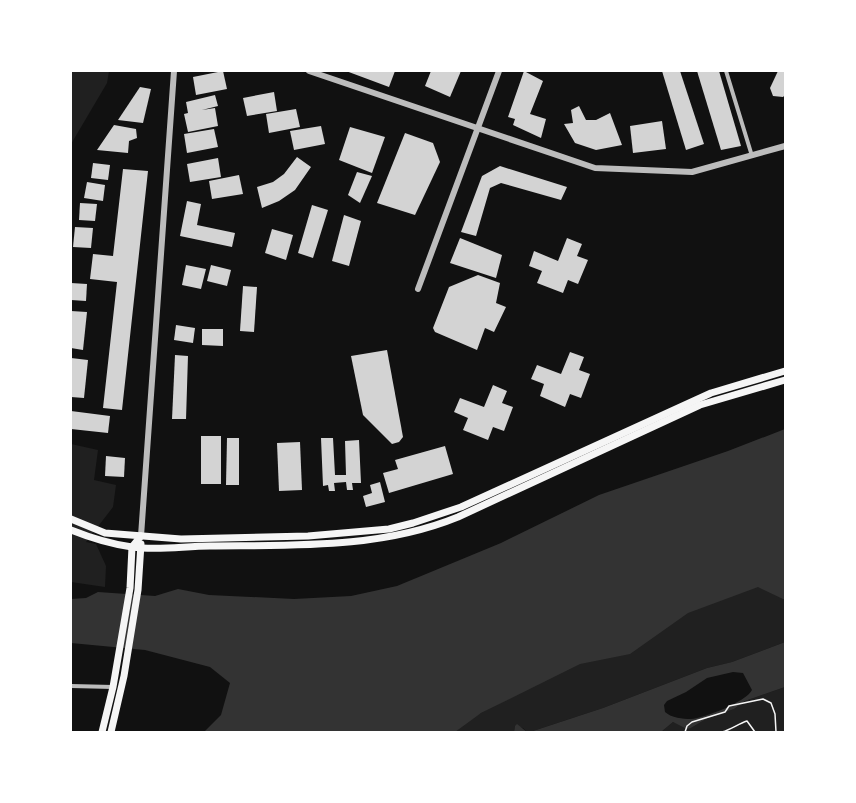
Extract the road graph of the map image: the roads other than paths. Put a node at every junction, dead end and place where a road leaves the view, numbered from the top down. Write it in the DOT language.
graph roads {
  1 [pos="174,71"];
  2 [pos="309,71"];
  3 [pos="499,71"];
  4 [pos="726,71"];
  5 [pos="478,128"];
  6 [pos="785,146"];
  7 [pos="752,156"];
  8 [pos="418,289"];
  9 [pos="785,371"];
  10 [pos="785,380"];
  11 [pos="71,520"];
  12 [pos="71,530"];
  13 [pos="141,536"];
  14 [pos="132,547"];
  15 [pos="141,548"];
  16 [pos="71,686"];
  17 [pos="113,687"];
  18 [pos="102,732"];
  19 [pos="111,732"];
  1 -- 13 [label="street"];
  2 -- 5 [label="street"];
  3 -- 5 [label="street"];
  4 -- 7 [label="street"];
  5 -- 7 [label="street"];
  5 -- 8 [label="street"];
  6 -- 7 [label="street"];
  9 -- 13 [label="main road"];
  10 -- 15 [label="main road"];
  11 -- 13 [label="main road"];
  12 -- 14 [label="main road"];
  13 -- 14 [label="main road"];
  13 -- 15 [label="main road"];
  14 -- 15 [label="main road"];
  14 -- 17 [label="main road"];
  15 -- 19 [label="main road"];
  16 -- 17 [label="street"];
  17 -- 18 [label="main road"];
}
